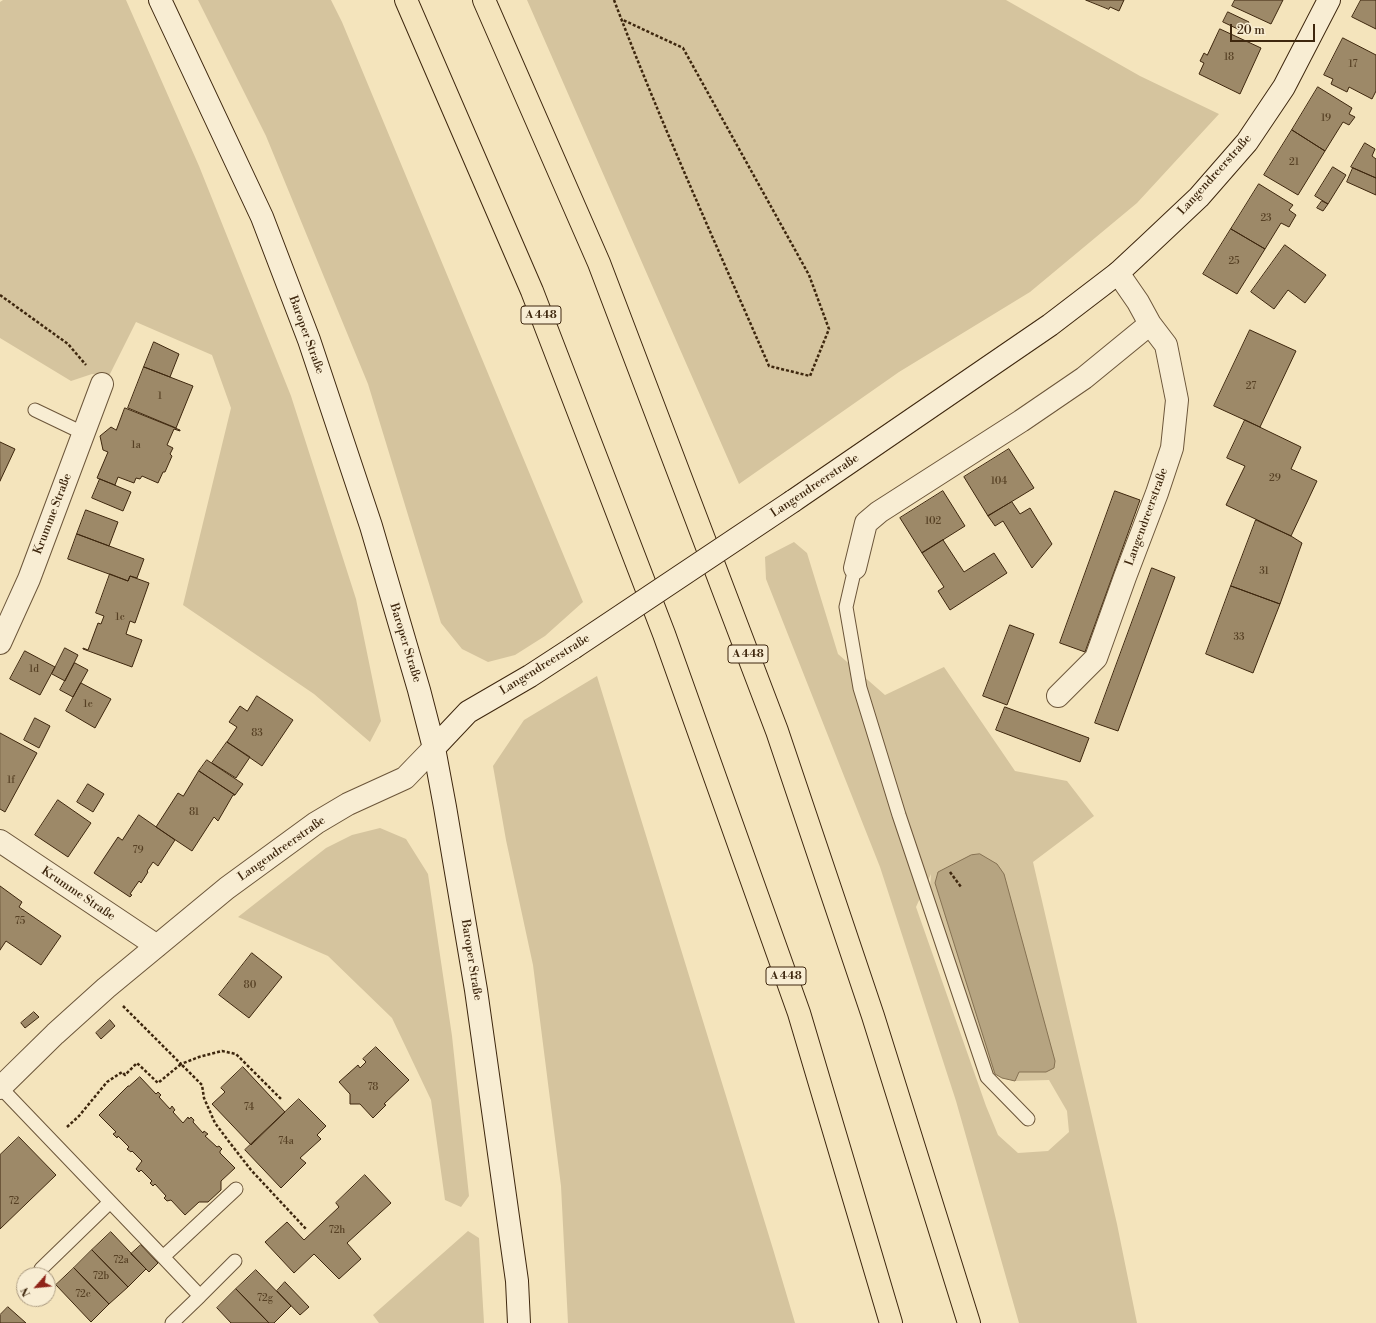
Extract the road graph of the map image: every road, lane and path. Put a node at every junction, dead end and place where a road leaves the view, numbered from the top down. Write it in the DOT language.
graph roads {
  1 [pos="160,0"];
  2 [pos="406,0"];
  3 [pos="484,0"];
  4 [pos="614,0"];
  5 [pos="1329,0"];
  6 [pos="621,19"];
  7 [pos="1118,273"];
  8 [pos="0,295"];
  9 [pos="1150,324"];
  10 [pos="102,384"];
  11 [pos="35,410"];
  12 [pos="83,434"];
  13 [pos="855,568"];
  14 [pos="0,643"];
  15 [pos="1058,696"];
  16 [pos="434,748"];
  17 [pos="0,841"];
  18 [pos="950,872"];
  19 [pos="961,887"];
  20 [pos="157,946"];
  21 [pos="106,988"];
  22 [pos="180,1064"];
  23 [pos="0,1088"];
  24 [pos="281,1099"];
  25 [pos="1028,1119"];
  26 [pos="52,1141"];
  27 [pos="236,1189"];
  28 [pos="110,1202"];
  29 [pos="306,1229"];
  30 [pos="163,1257"];
  31 [pos="235,1261"];
  32 [pos="43,1267"];
  33 [pos="200,1296"];
  34 [pos="172,1323"];
  35 [pos="519,1323"];
  36 [pos="891,1323"];
  37 [pos="969,1323"];
  1 -- 16 [label="main road, Baroper Straße"];
  2 -- 36 [label="highway, A 448"];
  3 -- 37 [label="highway, A 448"];
  4 -- 6 [label="path"];
  5 -- 7 [label="main road, Langendreerstraße"];
  6 -- 6 [label="path"];
  7 -- 9 [label="main road, Langendreerstraße"];
  7 -- 16 [label="main road, Langendreerstraße, bridge"];
  8 -- 10 [label="path"];
  9 -- 13 [label="main road"];
  9 -- 15 [label="main road, Langendreerstraße"];
  10 -- 12 [label="main road, Krumme Straße"];
  11 -- 12 [label="lane"];
  12 -- 14 [label="main road, Krumme Straße"];
  13 -- 25 [label="lane"];
  16 -- 20 [label="main road, Langendreerstraße"];
  16 -- 35 [label="main road, Baroper Straße"];
  17 -- 20 [label="main road, Krumme Straße"];
  18 -- 19 [label="path"];
  20 -- 21 [label="main road, Langendreerstraße"];
  21 -- 22 [label="path"];
  21 -- 23 [label="main road, Langendreerstraße"];
  22 -- 24 [label="path"];
  22 -- 26 [label="path"];
  22 -- 29 [label="path"];
  23 -- 26 [label="lane"];
  26 -- 28 [label="lane"];
  27 -- 30 [label="lane"];
  28 -- 30 [label="lane"];
  28 -- 32 [label="lane"];
  30 -- 33 [label="lane"];
  31 -- 33 [label="lane"];
  33 -- 34 [label="lane"];
}
